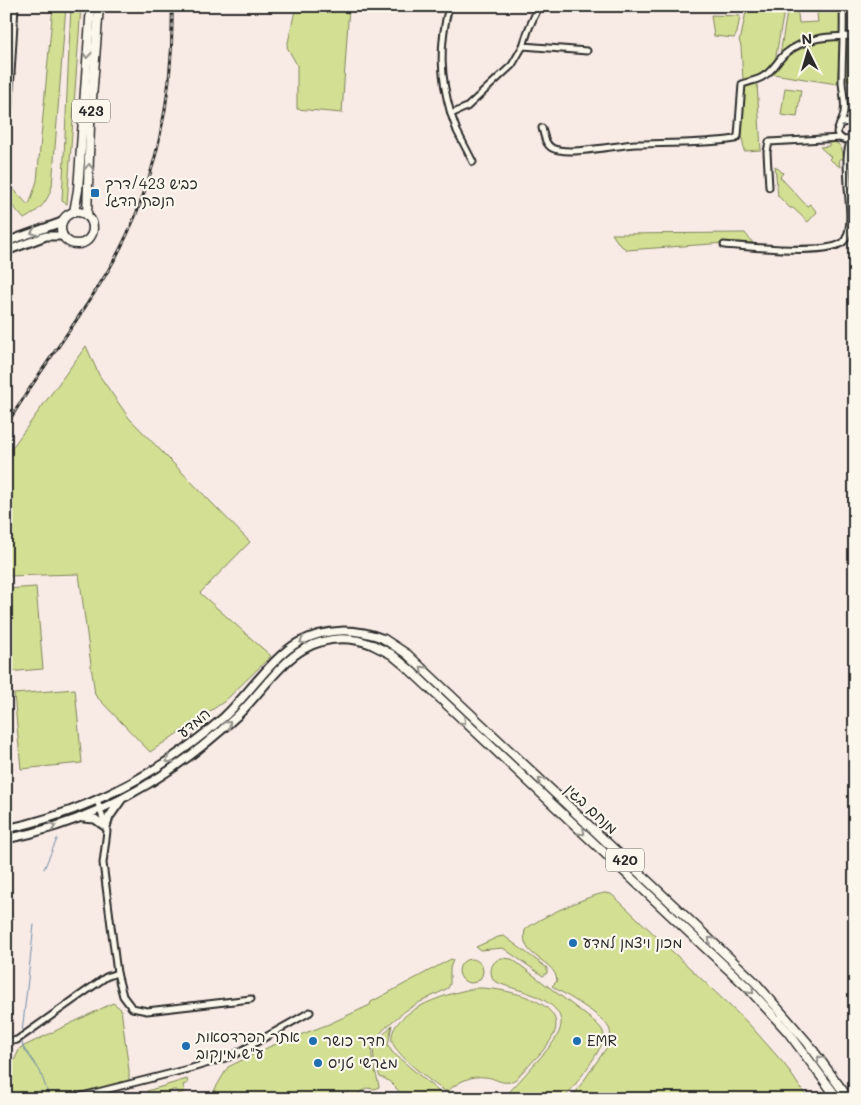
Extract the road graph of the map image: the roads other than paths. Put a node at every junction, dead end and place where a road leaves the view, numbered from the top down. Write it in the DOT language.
graph roads {
  1 [pos="15,6"];
  2 [pos="90,6"];
  3 [pos="99,6"];
  4 [pos="449,6"];
  5 [pos="539,6"];
  6 [pos="844,6"];
  7 [pos="844,36"];
  8 [pos="855,36"];
  9 [pos="523,46"];
  10 [pos="587,51"];
  11 [pos="845,108"];
  12 [pos="451,114"];
  13 [pos="6,120"];
  14 [pos="853,126"];
  15 [pos="839,127"];
  16 [pos="542,128"];
  17 [pos="853,136"];
  18 [pos="826,138"];
  19 [pos="841,139"];
  20 [pos="847,153"];
  21 [pos="473,162"];
  22 [pos="769,187"];
  23 [pos="74,212"];
  24 [pos="87,216"];
  25 [pos="62,222"];
  26 [pos="63,236"];
  27 [pos="6,242"];
  28 [pos="724,246"];
  29 [pos="6,250"];
  30 [pos="384,639"];
  31 [pos="373,645"];
  32 [pos="121,799"];
  33 [pos="97,800"];
  34 [pos="101,809"];
  35 [pos="70,821"];
  36 [pos="106,826"];
  37 [pos="6,829"];
  38 [pos="6,839"];
  39 [pos="117,974"];
  40 [pos="251,999"];
  41 [pos="7,1012"];
  42 [pos="310,1012"];
  43 [pos="6,1019"];
  44 [pos="6,1040"];
  45 [pos="70,1099"];
  46 [pos="838,1099"];
  47 [pos="849,1099"];
  1 -- 13 [label="street"];
  2 -- 23 [label="main road, 423, one-way"];
  24 -- 3 [label="main road, 423, one-way"];
  4 -- 12 [label="street"];
  5 -- 9 [label="street"];
  6 -- 7 [label="street"];
  7 -- 8 [label="street"];
  7 -- 11 [label="street"];
  7 -- 16 [label="street"];
  9 -- 10 [label="street"];
  9 -- 12 [label="street"];
  11 -- 14 [label="street"];
  11 -- 15 [label="street"];
  12 -- 21 [label="street"];
  14 -- 15 [label="street"];
  15 -- 18 [label="street"];
  15 -- 19 [label="street"];
  17 -- 19 [label="street"];
  17 -- 20 [label="street"];
  18 -- 19 [label="street"];
  18 -- 22 [label="street"];
  19 -- 20 [label="street"];
  20 -- 28 [label="street"];
  23 -- 24 [label="main road"];
  23 -- 25 [label="main road"];
  24 -- 26 [label="main road"];
  25 -- 26 [label="main road"];
  25 -- 27 [label="main road, one-way"];
  26 -- 29 [label="main road"];
  30 -- 33 [label="main road, המדע, one-way"];
  47 -- 30 [label="main road, מנחם בגין / 420, one-way"];
  32 -- 31 [label="main road, המדע, one-way"];
  31 -- 46 [label="main road, מנחם בגין / 420, one-way"];
  32 -- 34 [label="main road, המדע"];
  32 -- 36 [label="main road"];
  33 -- 34 [label="street"];
  33 -- 37 [label="main road, המדע"];
  34 -- 35 [label="main road, המדע"];
  34 -- 36 [label="street"];
  35 -- 36 [label="main road"];
  38 -- 35 [label="main road, המדע, one-way"];
  36 -- 39 [label="street"];
  39 -- 40 [label="street"];
  39 -- 44 [label="street"];
  41 -- 43 [label="street"];
  42 -- 45 [label="street"];
}
